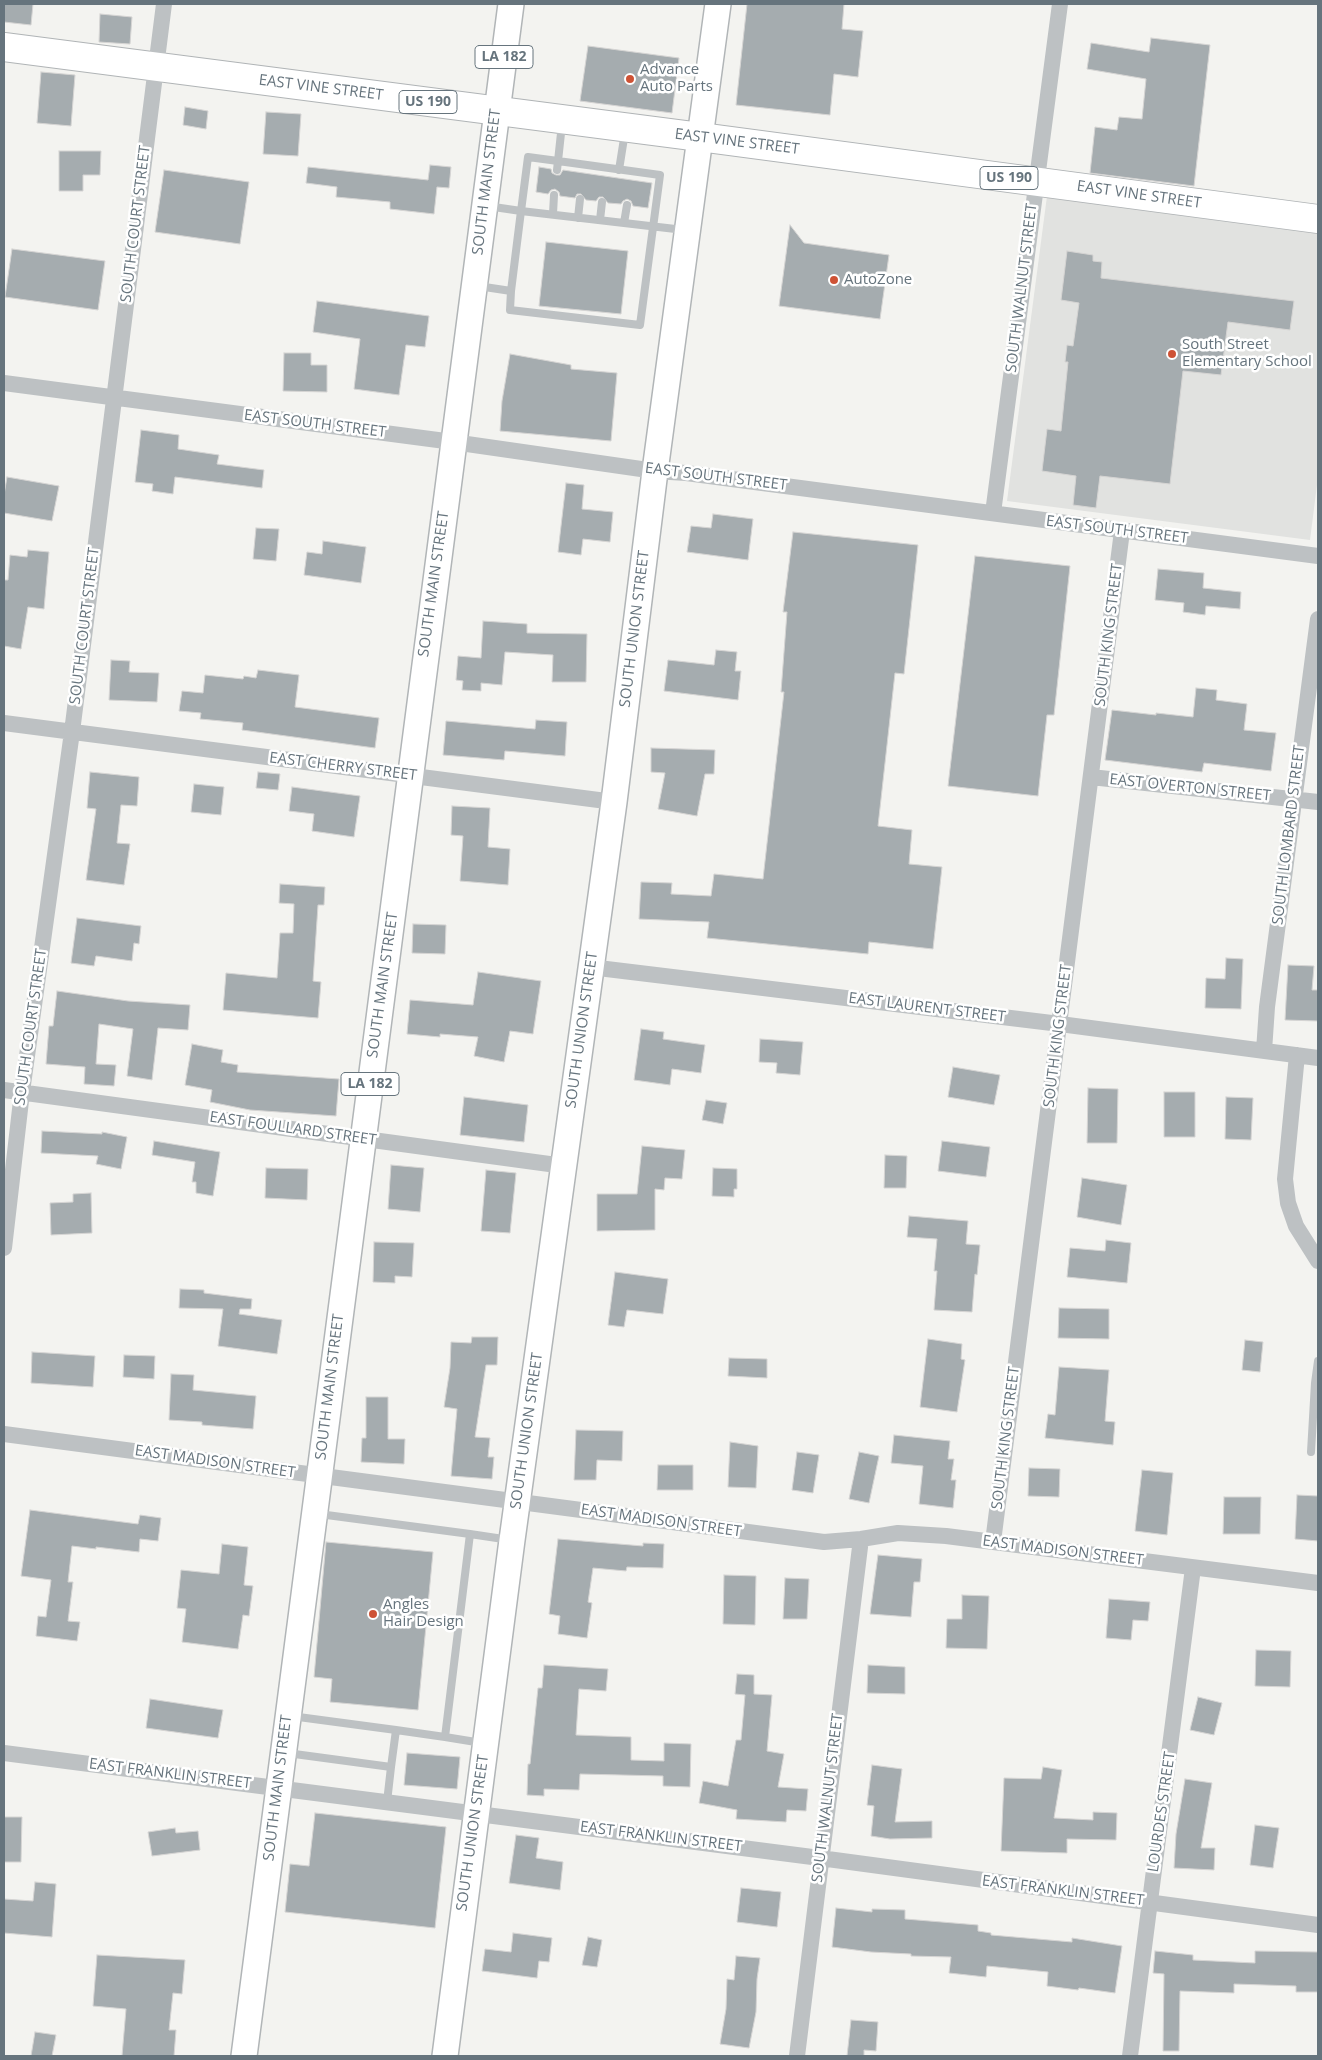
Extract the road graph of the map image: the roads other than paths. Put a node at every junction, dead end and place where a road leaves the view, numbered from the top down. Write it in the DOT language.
graph roads {
  1 [pos="164,4"];
  2 [pos="511,4"];
  3 [pos="718,4"];
  4 [pos="1060,4"];
  5 [pos="4,47"];
  6 [pos="156,67"];
  7 [pos="496,111"];
  8 [pos="563,120"];
  9 [pos="626,127"];
  10 [pos="700,136"];
  11 [pos="558,166"];
  12 [pos="606,168"];
  13 [pos="619,170"];
  14 [pos="632,171"];
  15 [pos="605,176"];
  16 [pos="631,180"];
  17 [pos="1036,182"];
  18 [pos="554,195"];
  19 [pos="580,199"];
  20 [pos="602,202"];
  21 [pos="628,205"];
  22 [pos="484,206"];
  23 [pos="521,211"];
  24 [pos="553,214"];
  25 [pos="578,218"];
  26 [pos="1318,219"];
  27 [pos="600,220"];
  28 [pos="624,223"];
  29 [pos="653,226"];
  30 [pos="688,230"];
  31 [pos="474,286"];
  32 [pos="512,291"];
  33 [pos="4,383"];
  34 [pos="114,398"];
  35 [pos="453,442"];
  36 [pos="655,470"];
  37 [pos="993,514"];
  38 [pos="1122,531"];
  39 [pos="1318,556"];
  40 [pos="1318,619"];
  41 [pos="4,723"];
  42 [pos="72,732"];
  43 [pos="409,776"];
  44 [pos="1091,777"];
  45 [pos="1293,800"];
  46 [pos="614,802"];
  47 [pos="1318,802"];
  48 [pos="590,967"];
  49 [pos="1060,1024"];
  50 [pos="1264,1051"];
  51 [pos="1297,1055"];
  52 [pos="1318,1058"];
  53 [pos="4,1090"];
  54 [pos="22,1092"];
  55 [pos="363,1139"];
  56 [pos="564,1166"];
  57 [pos="4,1248"];
  58 [pos="1318,1261"];
  59 [pos="1318,1361"];
  60 [pos="4,1434"];
  61 [pos="1311,1452"];
  62 [pos="319,1476"];
  63 [pos="517,1502"];
  64 [pos="314,1513"];
  65 [pos="470,1534"];
  66 [pos="861,1539"];
  67 [pos="512,1540"];
  68 [pos="993,1542"];
  69 [pos="1193,1568"];
  70 [pos="1318,1583"];
  71 [pos="287,1716"];
  72 [pos="396,1730"];
  73 [pos="445,1737"];
  74 [pos="484,1743"];
  75 [pos="4,1752"];
  76 [pos="282,1752"];
  77 [pos="391,1767"];
  78 [pos="278,1788"];
  79 [pos="387,1802"];
  80 [pos="475,1813"];
  81 [pos="820,1858"];
  82 [pos="1149,1902"];
  83 [pos="1318,1925"];
  84 [pos="244,2056"];
  85 [pos="445,2056"];
  86 [pos="796,2056"];
  87 [pos="1130,2056"];
  1 -- 6 [label="street, SOUTH COURT STREET"];
  2 -- 7 [label="main road, SOUTH MAIN STREET / LA 182"];
  3 -- 10 [label="main road, SOUTH UNION STREET"];
  4 -- 17 [label="street, SOUTH WALNUT STREET"];
  5 -- 6 [label="highway, US 190"];
  6 -- 7 [label="highway, EAST VINE STREET / US 190"];
  6 -- 34 [label="street, SOUTH COURT STREET"];
  7 -- 8 [label="highway, EAST VINE STREET / US 190"];
  7 -- 22 [label="main road, SOUTH MAIN STREET / LA 182"];
  8 -- 9 [label="highway, EAST VINE STREET / US 190"];
  8 -- 11 [label="lane"];
  9 -- 10 [label="highway, EAST VINE STREET / US 190"];
  9 -- 13 [label="lane"];
  10 -- 17 [label="highway, EAST VINE STREET / US 190"];
  10 -- 30 [label="main road, SOUTH UNION STREET"];
  11 -- 12 [label="lane"];
  11 -- 23 [label="lane"];
  12 -- 13 [label="lane"];
  12 -- 15 [label="lane"];
  13 -- 14 [label="lane"];
  14 -- 16 [label="lane"];
  14 -- 29 [label="lane"];
  17 -- 26 [label="highway, EAST VINE STREET / US 190"];
  17 -- 37 [label="street, SOUTH WALNUT STREET"];
  18 -- 24 [label="lane"];
  19 -- 25 [label="lane"];
  20 -- 27 [label="lane"];
  21 -- 28 [label="lane"];
  22 -- 23 [label="lane"];
  22 -- 31 [label="main road, SOUTH MAIN STREET / LA 182"];
  23 -- 24 [label="lane"];
  23 -- 32 [label="lane"];
  24 -- 25 [label="lane"];
  25 -- 27 [label="lane"];
  27 -- 28 [label="lane"];
  28 -- 29 [label="lane"];
  29 -- 30 [label="lane"];
  29 -- 32 [label="lane"];
  30 -- 36 [label="main road, SOUTH UNION STREET"];
  31 -- 32 [label="lane"];
  31 -- 35 [label="main road, SOUTH MAIN STREET / LA 182"];
  33 -- 34 [label="street, EAST SOUTH STREET"];
  34 -- 35 [label="street, EAST SOUTH STREET"];
  34 -- 42 [label="street, SOUTH COURT STREET"];
  35 -- 36 [label="street, EAST SOUTH STREET"];
  35 -- 43 [label="main road, SOUTH MAIN STREET / LA 182"];
  36 -- 37 [label="street, EAST SOUTH STREET"];
  36 -- 46 [label="main road, SOUTH UNION STREET"];
  37 -- 38 [label="street, EAST SOUTH STREET"];
  38 -- 39 [label="street, EAST SOUTH STREET"];
  38 -- 44 [label="street, SOUTH KING STREET"];
  40 -- 45 [label="street, SOUTH LOMBARD STREET"];
  41 -- 42 [label="street, EAST CHERRY STREET"];
  42 -- 43 [label="street, EAST CHERRY STREET"];
  42 -- 54 [label="street, SOUTH COURT STREET"];
  43 -- 46 [label="street, EAST CHERRY STREET"];
  43 -- 55 [label="main road, SOUTH MAIN STREET / LA 182"];
  44 -- 45 [label="street, EAST OVERTON STREET"];
  44 -- 49 [label="street, SOUTH KING STREET"];
  45 -- 47 [label="street, EAST OVERTON STREET"];
  45 -- 50 [label="street, SOUTH LOMBARD STREET"];
  46 -- 48 [label="main road, SOUTH UNION STREET"];
  48 -- 49 [label="street, EAST LAURENT STREET"];
  48 -- 56 [label="main road, SOUTH UNION STREET"];
  49 -- 50 [label="street, EAST LAURENT STREET"];
  49 -- 68 [label="street, SOUTH KING STREET"];
  50 -- 51 [label="street, EAST LAURENT STREET"];
  51 -- 52 [label="street"];
  51 -- 58 [label="street"];
  53 -- 54 [label="street, EAST FOULLARD STREET"];
  54 -- 55 [label="street, EAST FOULLARD STREET"];
  54 -- 57 [label="street, SOUTH COURT STREET"];
  55 -- 56 [label="street, EAST FOULLARD STREET"];
  55 -- 62 [label="main road, SOUTH MAIN STREET / LA 182"];
  56 -- 63 [label="main road, SOUTH UNION STREET"];
  59 -- 61 [label="lane"];
  60 -- 62 [label="street, EAST MADISON STREET"];
  62 -- 63 [label="street, EAST MADISON STREET"];
  62 -- 64 [label="main road, SOUTH MAIN STREET / LA 182"];
  63 -- 66 [label="street, EAST MADISON STREET"];
  63 -- 67 [label="main road, SOUTH UNION STREET"];
  64 -- 65 [label="lane"];
  64 -- 71 [label="main road, SOUTH MAIN STREET / LA 182"];
  65 -- 67 [label="lane"];
  65 -- 73 [label="lane"];
  66 -- 68 [label="street, EAST MADISON STREET"];
  66 -- 81 [label="street, SOUTH WALNUT STREET"];
  67 -- 74 [label="main road, SOUTH UNION STREET"];
  68 -- 69 [label="street, EAST MADISON STREET"];
  69 -- 70 [label="street, EAST MADISON STREET"];
  69 -- 82 [label="street, LOURDES STREET"];
  71 -- 72 [label="lane"];
  71 -- 76 [label="main road, SOUTH MAIN STREET / LA 182"];
  72 -- 73 [label="lane"];
  72 -- 77 [label="lane"];
  73 -- 74 [label="lane"];
  74 -- 80 [label="main road, SOUTH UNION STREET"];
  75 -- 78 [label="street, EAST FRANKLIN STREET"];
  76 -- 77 [label="lane"];
  76 -- 78 [label="main road, SOUTH MAIN STREET / LA 182"];
  77 -- 79 [label="lane"];
  78 -- 79 [label="street, EAST FRANKLIN STREET"];
  78 -- 84 [label="main road, SOUTH MAIN STREET / LA 182"];
  79 -- 80 [label="street, EAST FRANKLIN STREET"];
  80 -- 81 [label="street, EAST FRANKLIN STREET"];
  80 -- 85 [label="main road, SOUTH UNION STREET"];
  81 -- 82 [label="street, EAST FRANKLIN STREET"];
  81 -- 86 [label="street, SOUTH WALNUT STREET"];
  82 -- 83 [label="street, EAST FRANKLIN STREET"];
  82 -- 87 [label="street, LOURDES STREET"];
}
